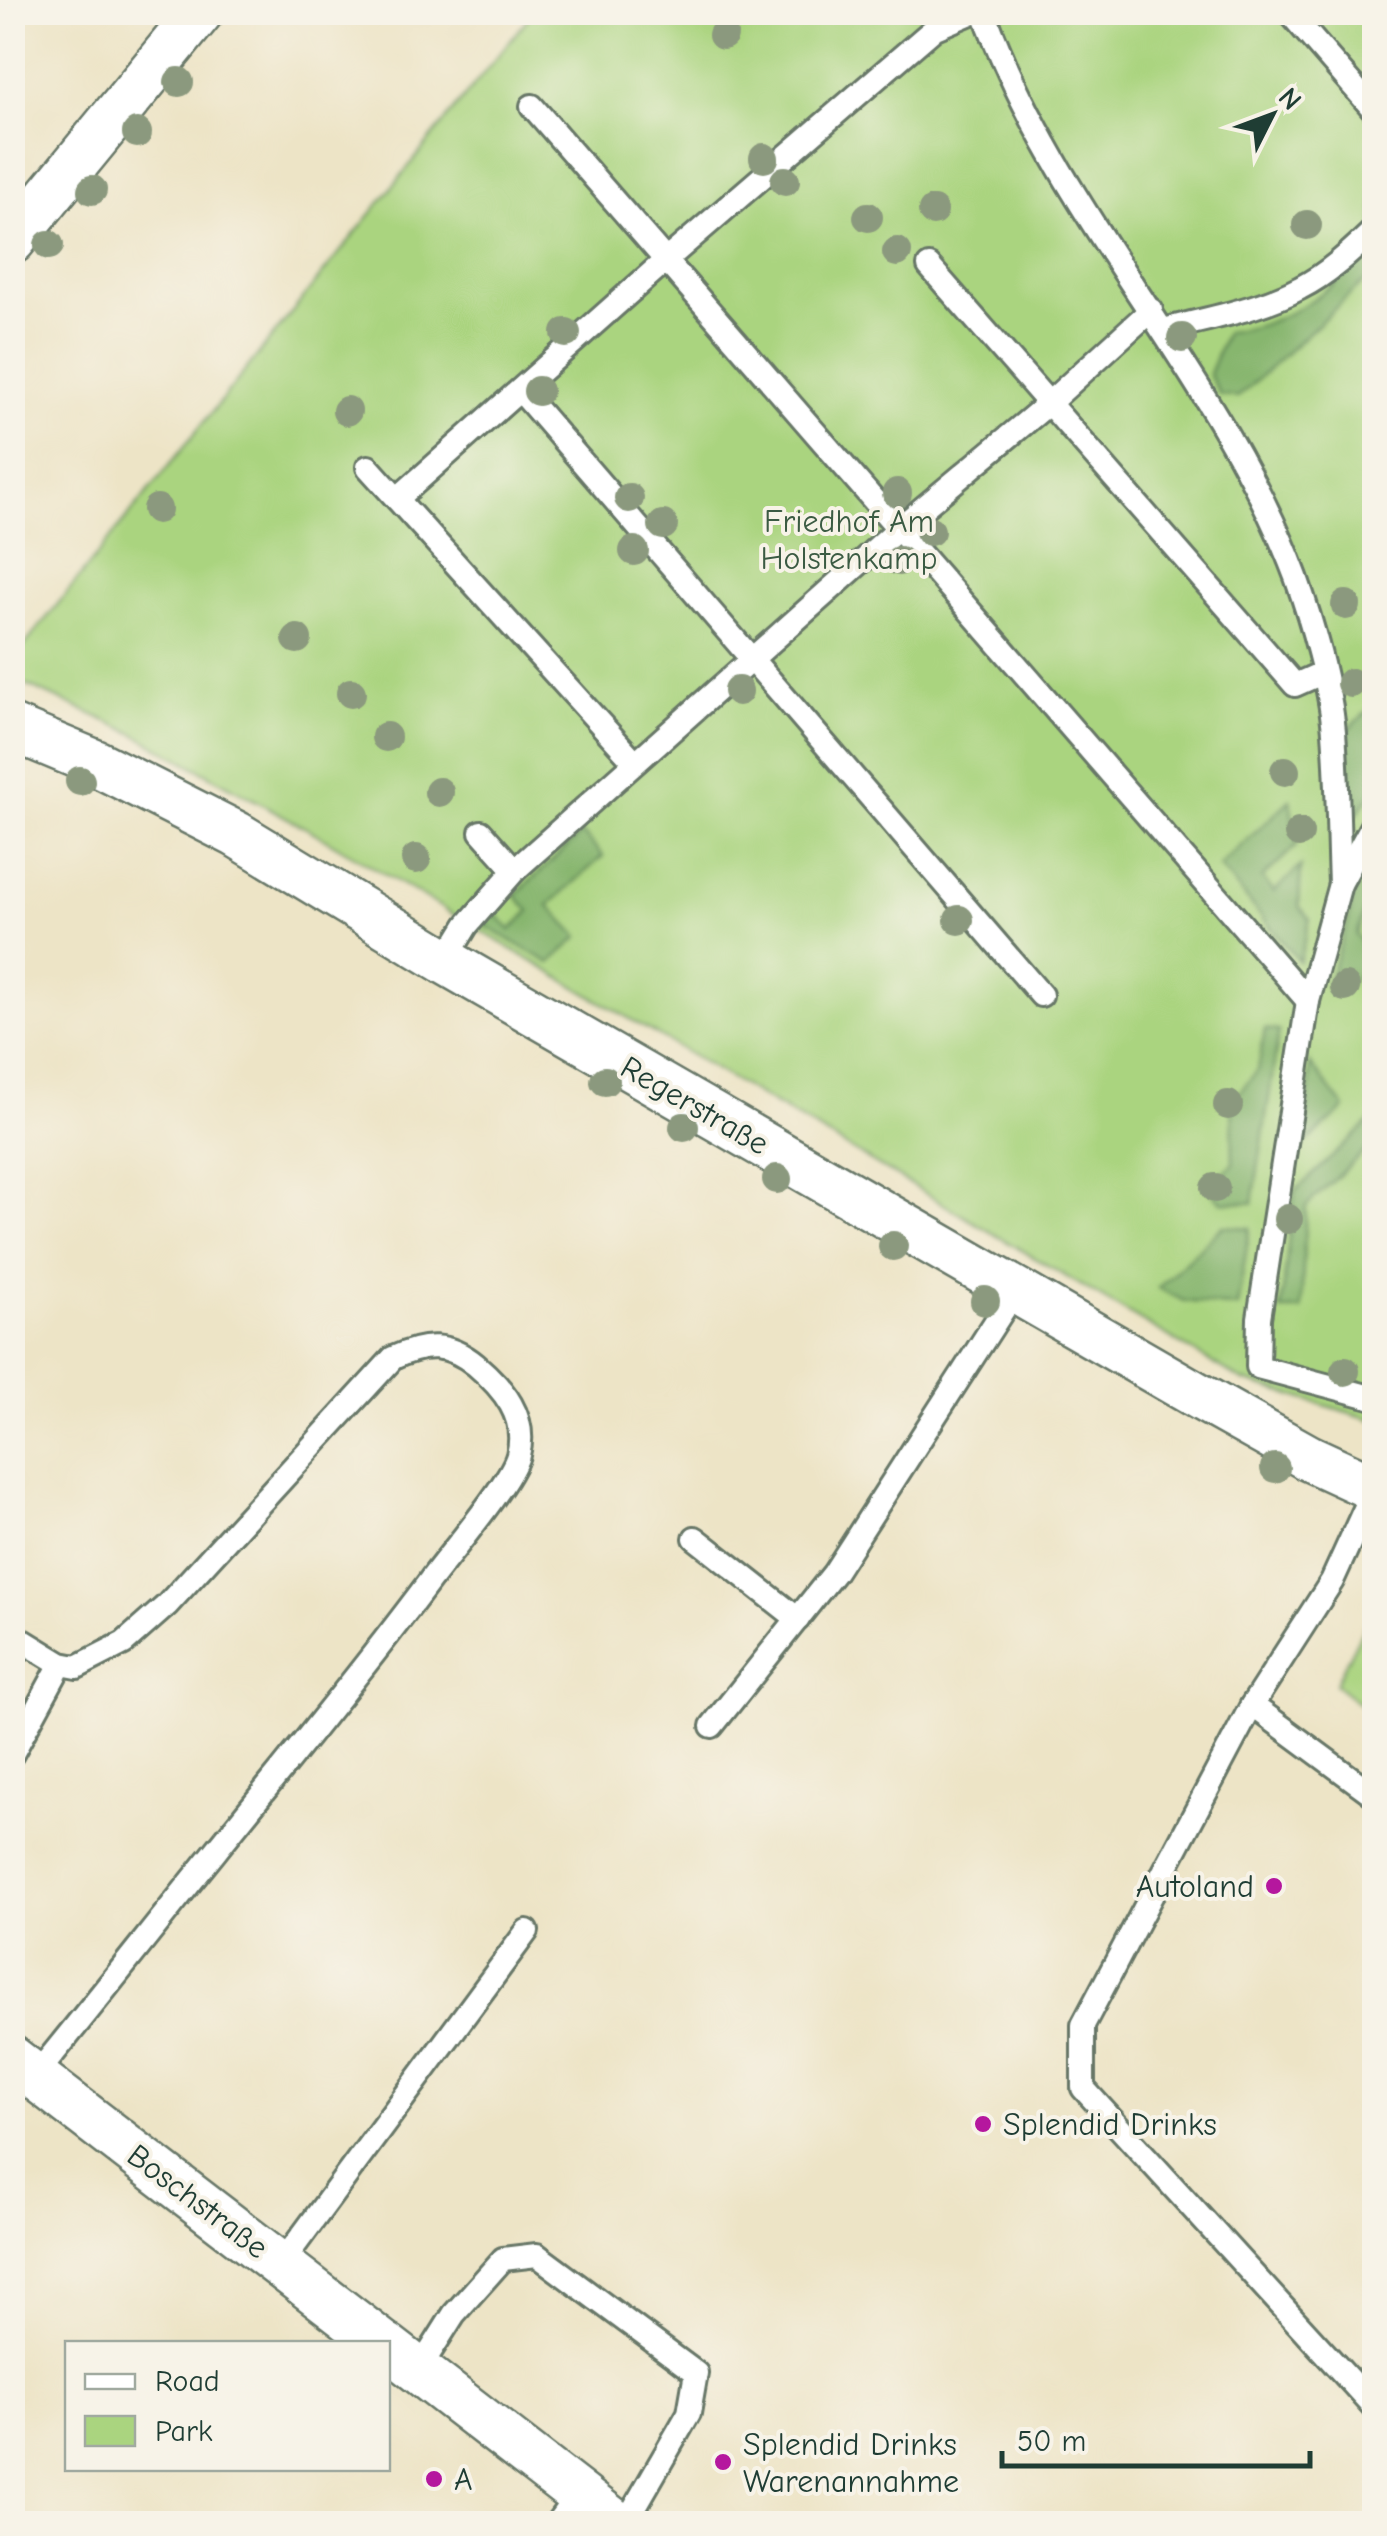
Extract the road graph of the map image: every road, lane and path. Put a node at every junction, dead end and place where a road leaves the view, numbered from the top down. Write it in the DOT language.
graph roads {
  1 [pos="200,12"];
  2 [pos="973,12"];
  3 [pos="984,12"];
  4 [pos="1289,12"];
  5 [pos="532,106"];
  6 [pos="1374,110"];
  7 [pos="1374,230"];
  8 [pos="12,241"];
  9 [pos="666,260"];
  10 [pos="929,266"];
  11 [pos="1157,320"];
  12 [pos="520,390"];
  13 [pos="1048,403"];
  14 [pos="368,467"];
  15 [pos="398,499"];
  16 [pos="898,529"];
  17 [pos="752,660"];
  18 [pos="1322,673"];
  19 [pos="12,728"];
  20 [pos="636,762"];
  21 [pos="1374,822"];
  22 [pos="481,832"];
  23 [pos="514,870"];
  24 [pos="1340,884"];
  25 [pos="446,961"];
  26 [pos="1041,994"];
  27 [pos="1308,1001"];
  28 [pos="1016,1290"];
  29 [pos="1374,1398"];
  30 [pos="1374,1488"];
  31 [pos="695,1538"];
  32 [pos="798,1618"];
  33 [pos="12,1634"];
  34 [pos="61,1664"];
  35 [pos="1252,1705"];
  36 [pos="712,1726"];
  37 [pos="12,1754"];
  38 [pos="1374,1795"];
  39 [pos="527,1931"];
  40 [pos="24,2068"];
  41 [pos="280,2264"];
  42 [pos="379,2341"];
  43 [pos="396,2354"];
  44 [pos="1374,2407"];
  45 [pos="567,2509"];
  46 [pos="621,2524"];
  1 -- 8 [label="street"];
  2 -- 9 [label="lane"];
  3 -- 11 [label="lane"];
  4 -- 6 [label="lane"];
  5 -- 9 [label="lane"];
  7 -- 11 [label="lane"];
  9 -- 12 [label="lane"];
  9 -- 16 [label="lane"];
  10 -- 13 [label="lane"];
  11 -- 13 [label="lane"];
  11 -- 18 [label="lane"];
  12 -- 15 [label="lane"];
  12 -- 17 [label="lane"];
  13 -- 16 [label="lane"];
  13 -- 18 [label="lane"];
  14 -- 15 [label="lane"];
  15 -- 20 [label="lane"];
  16 -- 17 [label="lane"];
  16 -- 27 [label="lane"];
  17 -- 20 [label="lane"];
  17 -- 26 [label="lane"];
  18 -- 24 [label="lane"];
  19 -- 25 [label="street, Regerstraße"];
  20 -- 23 [label="lane"];
  21 -- 24 [label="lane"];
  22 -- 23 [label="lane"];
  23 -- 25 [label="lane"];
  24 -- 27 [label="lane"];
  25 -- 28 [label="street, Regerstraße"];
  27 -- 29 [label="lane"];
  28 -- 30 [label="street, Regerstraße"];
  28 -- 32 [label="lane"];
  30 -- 35 [label="lane"];
  31 -- 32 [label="lane"];
  32 -- 36 [label="lane"];
  33 -- 34 [label="lane"];
  34 -- 37 [label="lane"];
  34 -- 40 [label="lane"];
  35 -- 38 [label="lane"];
  35 -- 44 [label="lane"];
  39 -- 41 [label="lane"];
  40 -- 41 [label="street, Boschstraße"];
  41 -- 42 [label="street, Boschstraße"];
  43 -- 45 [label="street, Boschstraße"];
  43 -- 46 [label="lane"];
  45 -- 46 [label="street, Boschstraße"];
}
